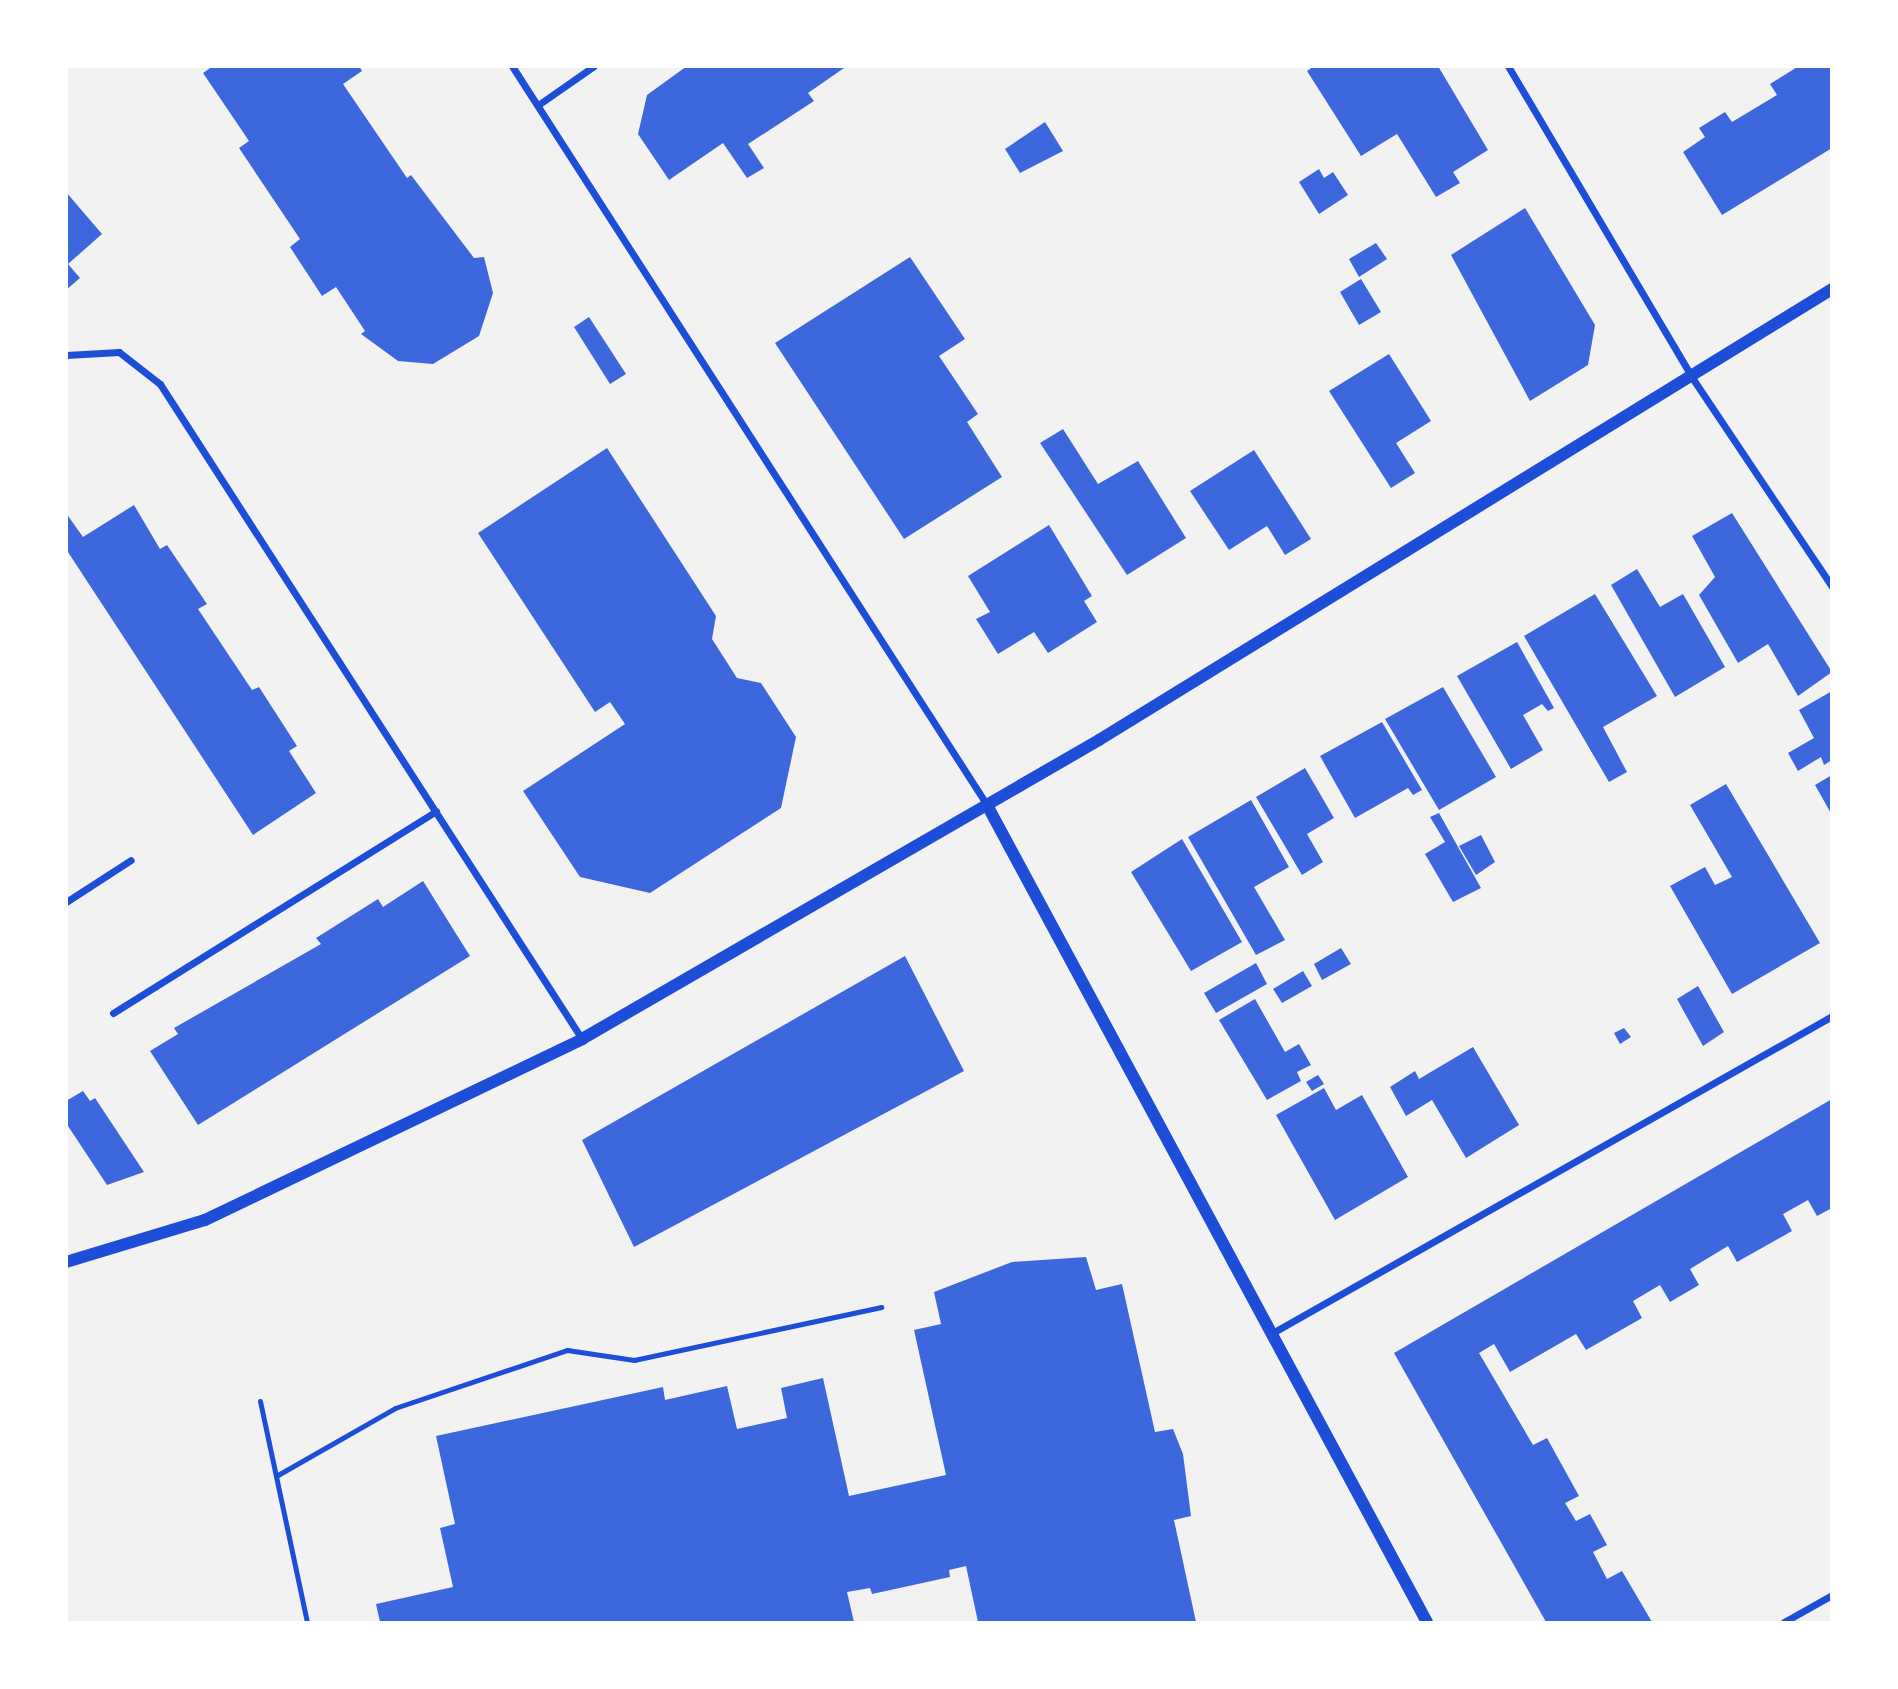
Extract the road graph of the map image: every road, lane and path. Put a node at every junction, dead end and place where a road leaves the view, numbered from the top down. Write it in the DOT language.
graph roads {
  1 [pos="512,66"];
  2 [pos="594,66"];
  3 [pos="1508,66"];
  4 [pos="538,105"];
  5 [pos="1832,289"];
  6 [pos="66,355"];
  7 [pos="1691,376"];
  8 [pos="1832,587"];
  9 [pos="987,805"];
  10 [pos="436,811"];
  11 [pos="131,859"];
  12 [pos="66,902"];
  13 [pos="113,1013"];
  14 [pos="1832,1016"];
  15 [pos="582,1039"];
  16 [pos="66,1262"];
  17 [pos="881,1307"];
  18 [pos="1274,1332"];
  19 [pos="260,1401"];
  20 [pos="276,1476"];
  21 [pos="1832,1595"];
  22 [pos="307,1622"];
  23 [pos="1427,1622"];
  24 [pos="1784,1622"];
  1 -- 4 [label="street"];
  2 -- 4 [label="street"];
  3 -- 7 [label="street"];
  4 -- 9 [label="street"];
  5 -- 7 [label="street"];
  6 -- 10 [label="street"];
  7 -- 8 [label="street"];
  7 -- 9 [label="street"];
  9 -- 15 [label="street"];
  9 -- 18 [label="street"];
  10 -- 13 [label="street"];
  10 -- 15 [label="street"];
  11 -- 12 [label="street"];
  14 -- 18 [label="street"];
  15 -- 16 [label="street"];
  17 -- 20 [label="lane"];
  18 -- 23 [label="street"];
  19 -- 20 [label="lane"];
  20 -- 22 [label="lane"];
  21 -- 24 [label="street"];
}
